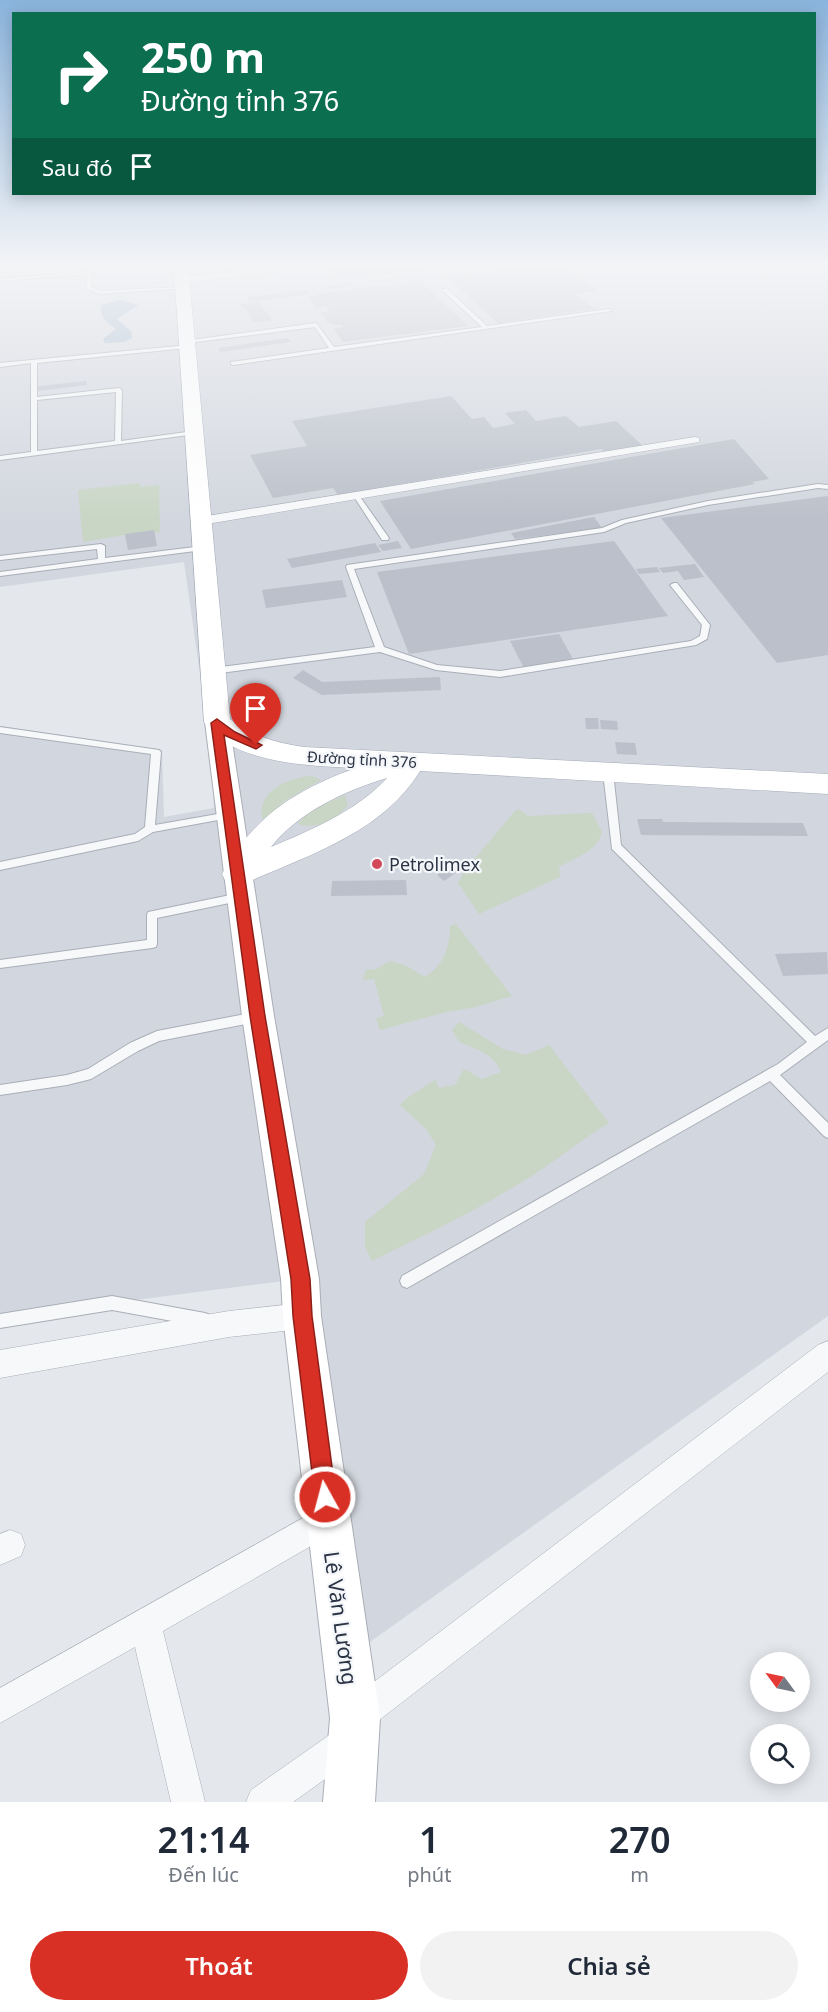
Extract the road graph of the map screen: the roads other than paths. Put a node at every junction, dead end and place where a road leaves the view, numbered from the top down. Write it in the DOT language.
graph roads {
  1 [pos="127,351"];
  2 [pos="188,351"];
  3 [pos="317,351"];
  4 [pos="34,362"];
  5 [pos="233,363"];
  6 [pos="0,365"];
  7 [pos="34,399"];
  8 [pos="194,433"];
  9 [pos="694,440"];
  10 [pos="118,442"];
  11 [pos="34,454"];
  12 [pos="0,458"];
  13 [pos="828,487"];
  14 [pos="356,495"];
  15 [pos="201,521"];
  16 [pos="385,538"];
  17 [pos="203,548"];
  18 [pos="0,558"];
  19 [pos="101,559"];
  20 [pos="0,574"];
  21 [pos="674,585"];
  22 [pos="380,649"];
  23 [pos="213,671"];
  24 [pos="217,723"];
  25 [pos="0,730"];
  26 [pos="412,761"];
  27 [pos="608,772"];
  28 [pos="826,788"];
  29 [pos="229,815"];
  30 [pos="150,829"];
  31 [pos="0,866"];
  32 [pos="239,886"];
  33 [pos="0,964"];
  34 [pos="258,1016"];
  35 [pos="828,1034"];
  36 [pos="815,1044"];
  37 [pos="771,1074"];
  38 [pos="0,1090"];
  39 [pos="828,1132"];
  40 [pos="407,1281"];
  41 [pos="302,1316"];
  42 [pos="0,1321"];
  43 [pos="229,1324"];
  44 [pos="828,1355"];
  45 [pos="0,1364"];
  46 [pos="328,1519"];
  47 [pos="145,1623"];
  48 [pos="0,1706"];
  49 [pos="355,1728"];
  50 [pos="188,1802"];
  51 [pos="263,1802"];
  52 [pos="348,1802"];
  1 -- 4 [label="lane"];
  2 -- 8 [label="main road"];
  3 -- 5 [label="lane"];
  4 -- 6 [label="lane"];
  4 -- 7 [label="lane"];
  7 -- 10 [label="lane"];
  7 -- 11 [label="lane"];
  8 -- 10 [label="lane"];
  8 -- 15 [label="main road"];
  9 -- 14 [label="street"];
  10 -- 11 [label="lane"];
  11 -- 12 [label="lane"];
  13 -- 22 [label="lane"];
  14 -- 15 [label="street"];
  14 -- 16 [label="lane"];
  15 -- 17 [label="main road"];
  17 -- 19 [label="lane"];
  17 -- 23 [label="main road"];
  18 -- 19 [label="lane"];
  19 -- 20 [label="lane"];
  21 -- 22 [label="lane"];
  22 -- 23 [label="lane"];
  23 -- 24 [label="main road"];
  24 -- 26 [label="main road, Đường tỉnh 376"];
  24 -- 29 [label="main road, Lê Văn Lương"];
  25 -- 30 [label="lane"];
  26 -- 27 [label="main road, Đường tỉnh 376"];
  26 -- 32 [label="main road"];
  27 -- 28 [label="main road, Đường tỉnh 376"];
  27 -- 36 [label="lane"];
  29 -- 30 [label="lane"];
  29 -- 32 [label="main road, Lê Văn Lương"];
  30 -- 31 [label="lane"];
  32 -- 33 [label="lane"];
  32 -- 34 [label="main road, Lê Văn Lương"];
  34 -- 38 [label="lane"];
  34 -- 41 [label="main road, Lê Văn Lương"];
  35 -- 36 [label="lane"];
  36 -- 37 [label="lane"];
  37 -- 39 [label="lane"];
  37 -- 40 [label="lane"];
  41 -- 43 [label="street"];
  41 -- 46 [label="main road, Lê Văn Lương"];
  42 -- 43 [label="lane"];
  43 -- 45 [label="street"];
  44 -- 49 [label="street"];
  46 -- 47 [label="street"];
  46 -- 49 [label="main road, Lê Văn Lương"];
  47 -- 48 [label="street"];
  47 -- 50 [label="street"];
  49 -- 51 [label="street"];
  49 -- 52 [label="main road, Lê Văn Lương"];
}
